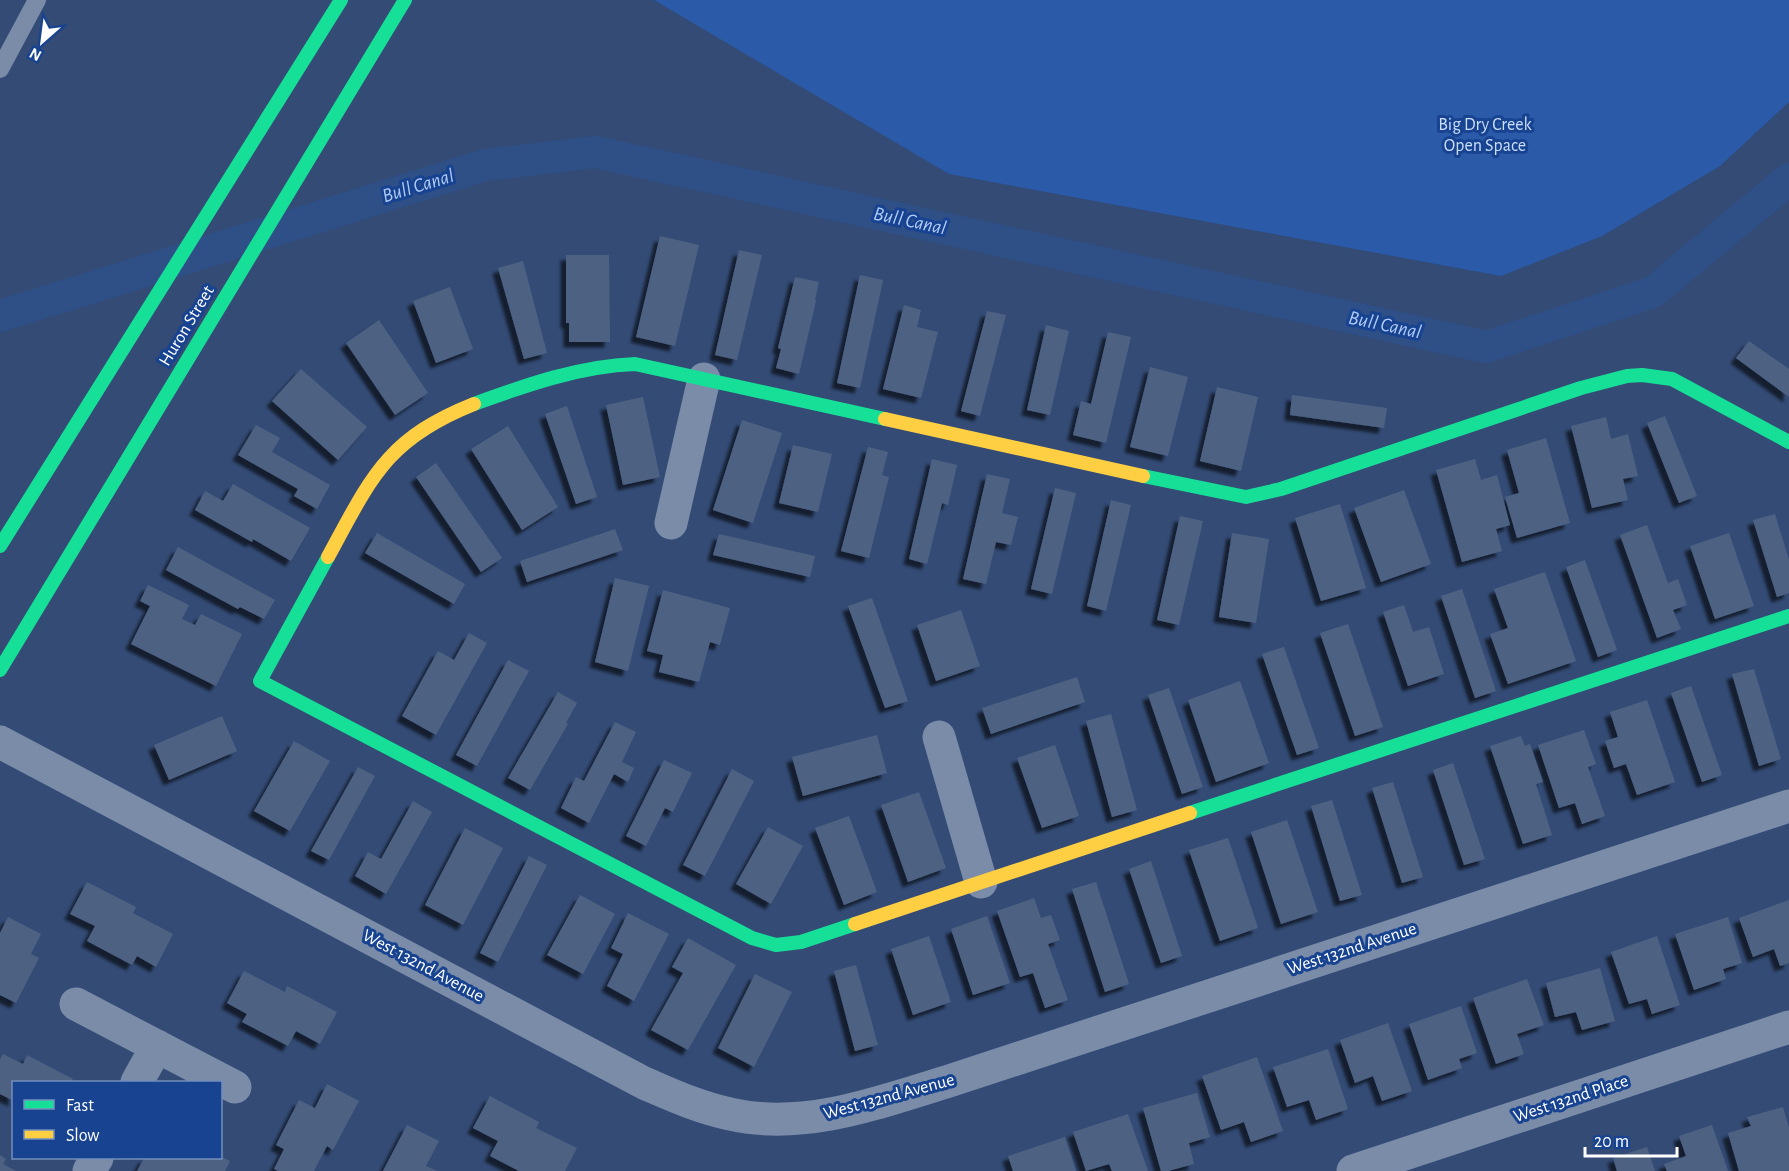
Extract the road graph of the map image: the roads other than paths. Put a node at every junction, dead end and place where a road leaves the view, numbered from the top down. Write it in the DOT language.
graph roads {
  1 [pos="37,0"];
  2 [pos="341,0"];
  3 [pos="405,0"];
  4 [pos="0,69"];
  5 [pos="704,379"];
  6 [pos="1789,442"];
  7 [pos="671,523"];
  8 [pos="0,546"];
  9 [pos="1789,616"];
  10 [pos="0,670"];
  11 [pos="939,737"];
  12 [pos="0,742"];
  13 [pos="1789,806"];
  14 [pos="981,882"];
  15 [pos="76,1004"];
  16 [pos="1789,1027"];
  17 [pos="156,1046"];
  18 [pos="138,1081"];
  19 [pos="235,1087"];
  20 [pos="1353,1171"];
  1 -- 4 [label="lane"];
  2 -- 8 [label="street"];
  3 -- 10 [label="street, Huron Street"];
  5 -- 6 [label="street"];
  5 -- 7 [label="street"];
  5 -- 14 [label="street"];
  9 -- 14 [label="street"];
  11 -- 14 [label="street"];
  12 -- 13 [label="street, West 132nd Avenue"];
  15 -- 17 [label="street"];
  16 -- 20 [label="street, West 132nd Place"];
  17 -- 18 [label="street"];
  17 -- 19 [label="street"];
}
